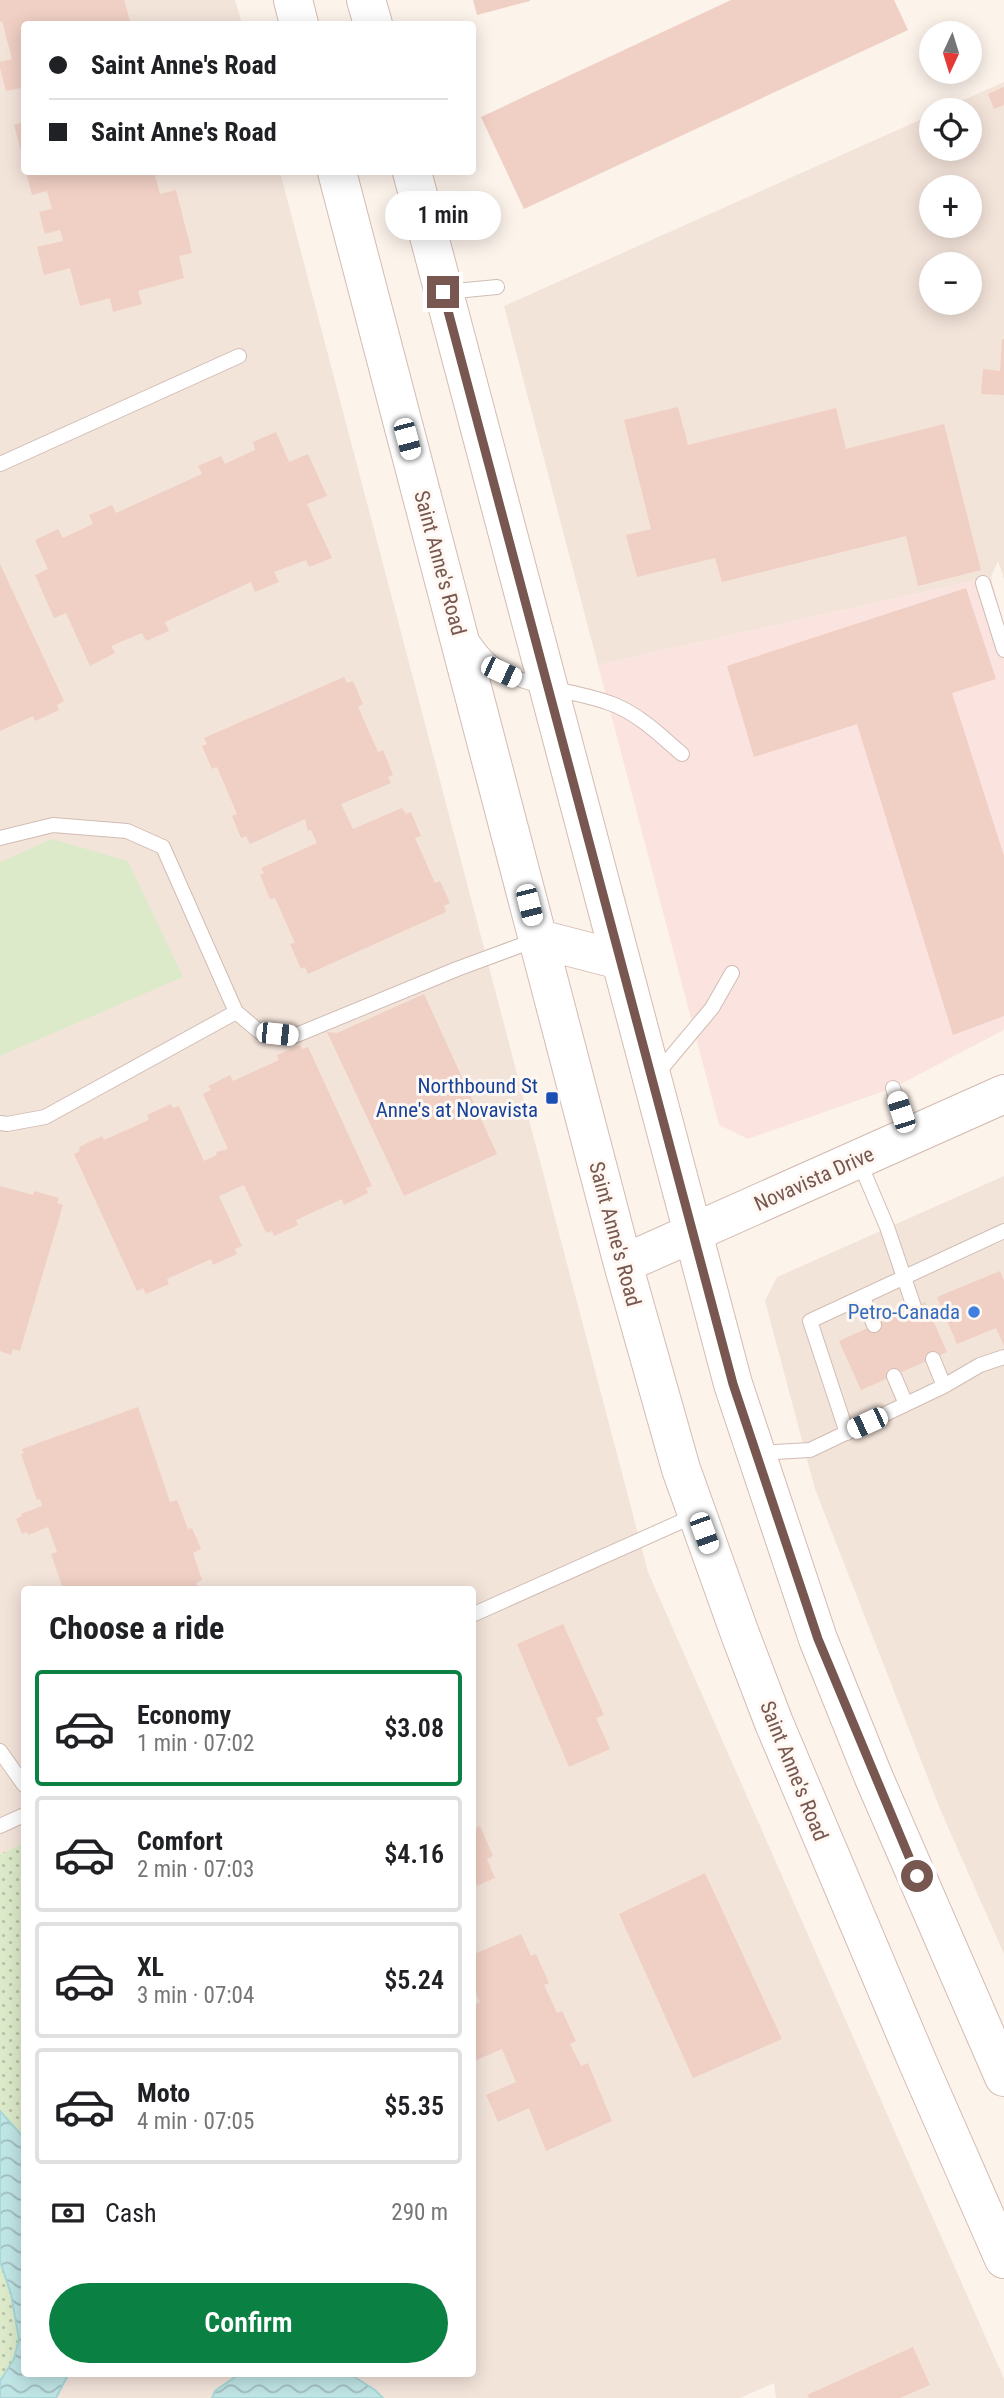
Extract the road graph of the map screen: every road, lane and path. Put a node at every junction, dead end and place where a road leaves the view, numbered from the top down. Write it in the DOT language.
graph roads {
  1 [pos="293,0"];
  2 [pos="366,0"];
  3 [pos="298,21"];
  4 [pos="372,21"];
  5 [pos="338,175"];
  6 [pos="413,175"];
  7 [pos="497,287"];
  8 [pos="443,292"];
  9 [pos="239,356"];
  10 [pos="0,464"];
  11 [pos="983,583"];
  12 [pos="450,601"];
  13 [pos="1004,650"];
  14 [pos="548,688"];
  15 [pos="682,754"];
  16 [pos="0,838"];
  17 [pos="539,939"];
  18 [pos="620,960"];
  19 [pos="732,973"];
  20 [pos="236,1012"];
  21 [pos="651,1080"];
  22 [pos="893,1088"];
  23 [pos="1004,1094"];
  24 [pos="0,1123"];
  25 [pos="908,1137"];
  26 [pos="859,1159"];
  27 [pos="1004,1231"];
  28 [pos="692,1233"];
  29 [pos="623,1264"];
  30 [pos="905,1278"];
  31 [pos="863,1297"];
  32 [pos="914,1307"];
  33 [pos="874,1325"];
  34 [pos="1004,1357"];
  35 [pos="933,1359"];
  36 [pos="894,1376"];
  37 [pos="944,1386"];
  38 [pos="906,1404"];
  39 [pos="847,1433"];
  40 [pos="754,1453"];
  41 [pos="697,1515"];
  42 [pos="476,1613"];
  43 [pos="0,1751"];
  44 [pos="21,1781"];
  45 [pos="21,1816"];
  46 [pos="0,1826"];
  47 [pos="1004,2077"];
  48 [pos="1004,2259"];
  1 -- 3 [label="main road"];
  2 -- 4 [label="main road"];
  5 -- 12 [label="main road, Saint Anne's Road"];
  6 -- 8 [label="main road"];
  7 -- 8 [label="lane"];
  8 -- 14 [label="main road"];
  9 -- 10 [label="lane"];
  11 -- 13 [label="lane"];
  12 -- 14 [label="lane"];
  12 -- 17 [label="main road, Saint Anne's Road"];
  14 -- 15 [label="lane"];
  14 -- 18 [label="main road"];
  16 -- 20 [label="lane"];
  17 -- 18 [label="main road"];
  17 -- 20 [label="lane"];
  17 -- 29 [label="main road, Saint Anne's Road"];
  18 -- 21 [label="main road"];
  19 -- 21 [label="lane"];
  20 -- 24 [label="lane"];
  21 -- 28 [label="main road"];
  22 -- 25 [label="lane"];
  23 -- 25 [label="main road, Novavista Drive"];
  25 -- 26 [label="main road, Novavista Drive"];
  26 -- 28 [label="main road, Novavista Drive"];
  26 -- 30 [label="lane"];
  27 -- 30 [label="lane"];
  28 -- 29 [label="main road, Novavista Drive"];
  28 -- 40 [label="main road"];
  29 -- 41 [label="main road, Saint Anne's Road"];
  30 -- 31 [label="lane"];
  30 -- 32 [label="lane"];
  31 -- 33 [label="lane"];
  31 -- 39 [label="lane"];
  34 -- 37 [label="lane"];
  35 -- 37 [label="lane"];
  36 -- 38 [label="lane"];
  37 -- 38 [label="lane"];
  38 -- 39 [label="lane"];
  39 -- 40 [label="lane"];
  40 -- 47 [label="main road"];
  41 -- 42 [label="lane"];
  41 -- 48 [label="main road, Saint Anne's Road"];
  43 -- 44 [label="lane"];
  45 -- 46 [label="lane"];
}
